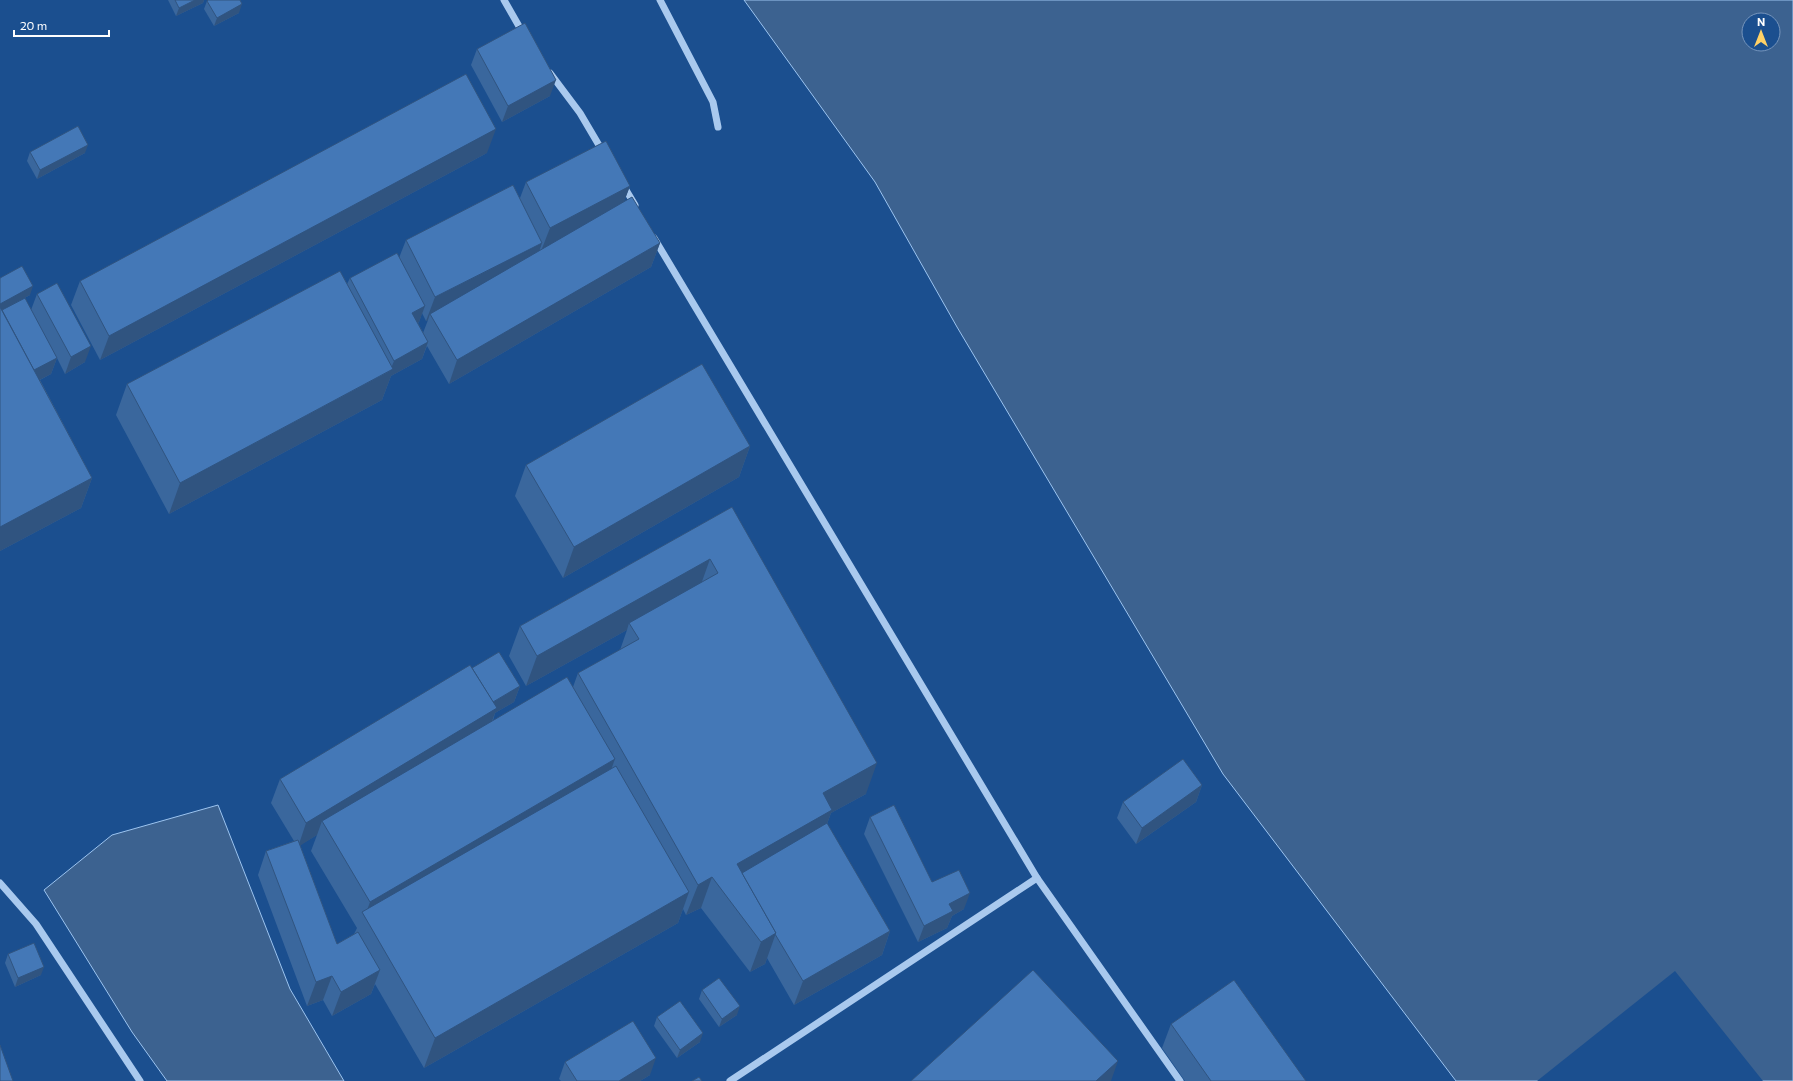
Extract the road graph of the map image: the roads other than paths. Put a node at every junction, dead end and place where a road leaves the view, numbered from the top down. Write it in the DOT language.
graph roads {
  1 [pos="504,0"];
  2 [pos="660,0"];
  3 [pos="526,39"];
  4 [pos="543,64"];
  5 [pos="718,127"];
  6 [pos="608,161"];
  7 [pos="620,181"];
  8 [pos="641,215"];
  9 [pos="649,229"];
  10 [pos="1037,878"];
  11 [pos="0,883"];
  12 [pos="140,1081"];
  13 [pos="730,1081"];
  14 [pos="1180,1081"];
  1 -- 3 [label="street"];
  2 -- 5 [label="street"];
  4 -- 6 [label="street"];
  7 -- 8 [label="street"];
  9 -- 10 [label="street"];
  10 -- 13 [label="street"];
  10 -- 14 [label="street"];
  11 -- 12 [label="street"];
}
